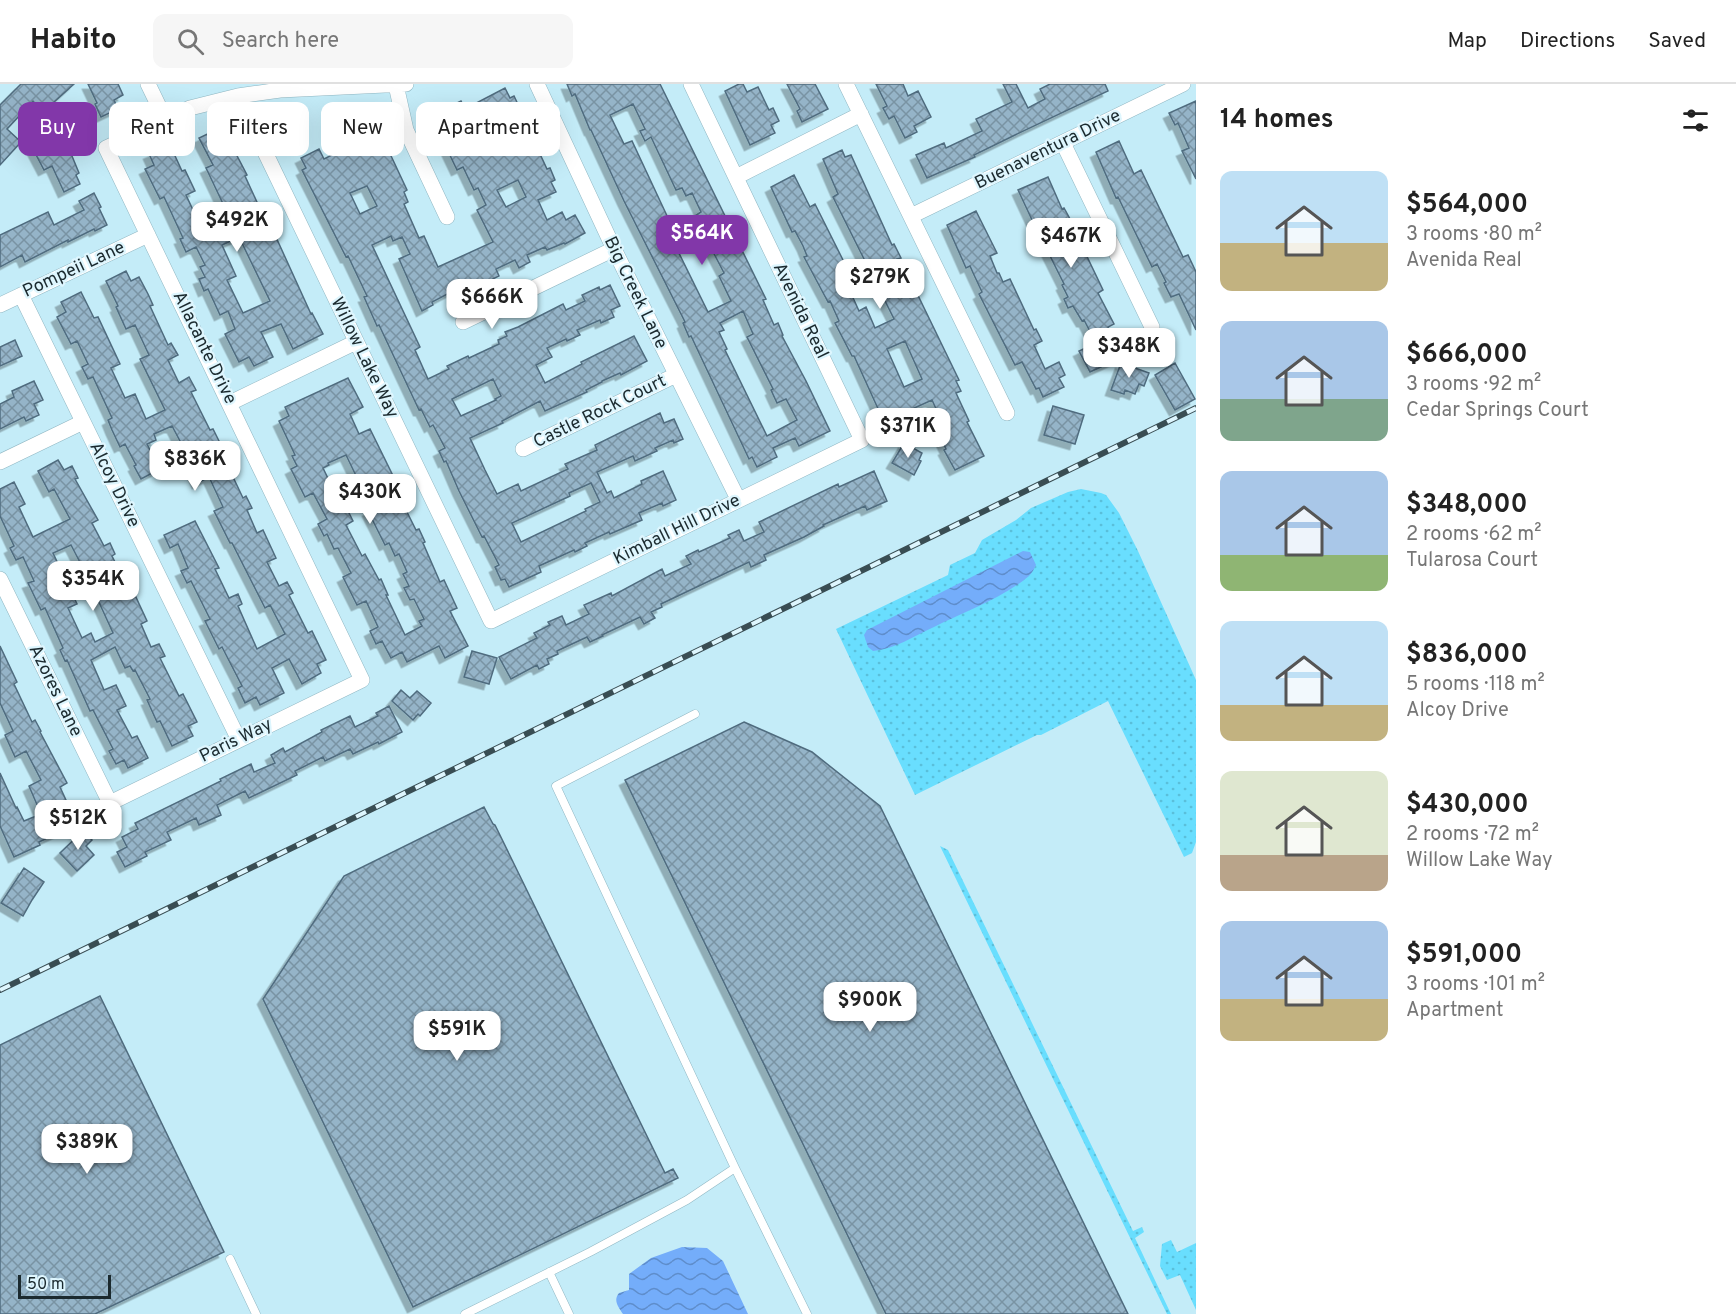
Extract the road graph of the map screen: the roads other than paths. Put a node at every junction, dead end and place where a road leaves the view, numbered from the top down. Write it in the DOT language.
graph roads {
  1 [pos="148,84"];
  2 [pos="537,84"];
  3 [pos="691,84"];
  4 [pos="846,84"];
  5 [pos="1183,84"];
  6 [pos="401,85"];
  7 [pos="238,96"];
  8 [pos="157,102"];
  9 [pos="195,107"];
  10 [pos="861,114"];
  11 [pos="1063,143"];
  12 [pos="110,156"];
  13 [pos="736,177"];
  14 [pos="912,216"];
  15 [pos="447,217"];
  16 [pos="148,235"];
  17 [pos="614,249"];
  18 [pos="21,295"];
  19 [pos="0,305"];
  20 [pos="463,322"];
  21 [pos="1152,327"];
  22 [pos="356,342"];
  23 [pos="676,375"];
  24 [pos="230,403"];
  25 [pos="1007,413"];
  26 [pos="83,422"];
  27 [pos="862,440"];
  28 [pos="524,449"];
  29 [pos="0,462"];
  30 [pos="738,499"];
  31 [pos="0,579"];
  32 [pos="491,621"];
  33 [pos="363,680"];
  34 [pos="695,714"];
  35 [pos="239,740"];
  36 [pos="110,803"];
  37 [pos="735,1168"];
  38 [pos="230,1259"];
  39 [pos="549,1272"];
  40 [pos="256,1314"];
  41 [pos="465,1314"];
  42 [pos="569,1314"];
  43 [pos="807,1314"];
  1 -- 8 [label="street"];
  2 -- 17 [label="street, Big Creek Lane"];
  3 -- 13 [label="street, Avenida Real"];
  4 -- 10 [label="street"];
  5 -- 11 [label="street, Buenaventura Drive"];
  6 -- 7 [label="street"];
  6 -- 15 [label="street"];
  7 -- 9 [label="street"];
  7 -- 22 [label="street, Willow Lake Way"];
  10 -- 13 [label="street"];
  10 -- 14 [label="street"];
  11 -- 14 [label="street, Buenaventura Drive"];
  11 -- 21 [label="street"];
  12 -- 16 [label="street, Allacante Drive"];
  13 -- 27 [label="street, Avenida Real"];
  14 -- 25 [label="street"];
  16 -- 18 [label="street, Pompeii Lane"];
  16 -- 24 [label="street, Allacante Drive"];
  17 -- 20 [label="street"];
  17 -- 23 [label="street, Big Creek Lane"];
  18 -- 19 [label="street, Pompeii Lane"];
  18 -- 26 [label="street, Alcoy Drive"];
  22 -- 24 [label="street"];
  22 -- 32 [label="street, Willow Lake Way"];
  23 -- 28 [label="street, Castle Rock Court"];
  23 -- 30 [label="street, Big Creek Lane"];
  24 -- 33 [label="street, Allacante Drive"];
  26 -- 29 [label="street"];
  26 -- 35 [label="street, Alcoy Drive"];
  27 -- 30 [label="street, Kimball Hill Drive"];
  30 -- 32 [label="street, Kimball Hill Drive"];
  31 -- 36 [label="street, Azores Lane"];
  33 -- 35 [label="street, Paris Way"];
  34 -- 37 [label="lane"];
  35 -- 36 [label="street, Paris Way"];
  37 -- 39 [label="lane"];
  37 -- 43 [label="lane"];
  38 -- 40 [label="lane"];
  39 -- 41 [label="lane"];
  39 -- 42 [label="lane"];
}
